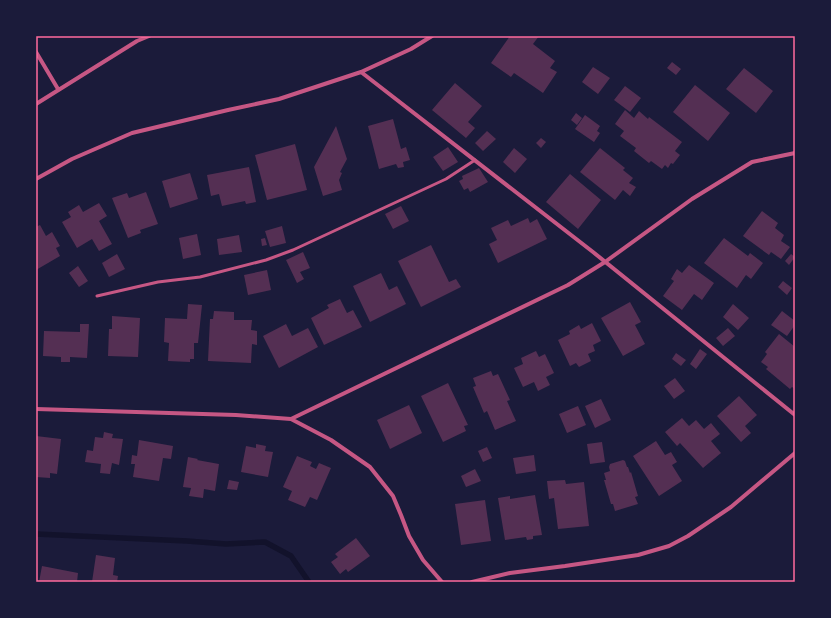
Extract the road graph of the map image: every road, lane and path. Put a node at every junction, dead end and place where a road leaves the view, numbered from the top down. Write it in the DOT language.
graph roads {
  1 [pos="149,36"];
  2 [pos="432,36"];
  3 [pos="36,52"];
  4 [pos="361,72"];
  5 [pos="58,89"];
  6 [pos="36,104"];
  7 [pos="795,153"];
  8 [pos="475,160"];
  9 [pos="36,179"];
  10 [pos="605,262"];
  11 [pos="97,296"];
  12 [pos="36,409"];
  13 [pos="795,415"];
  14 [pos="291,420"];
  15 [pos="795,453"];
  16 [pos="442,582"];
  17 [pos="472,582"];
  1 -- 5 [label="street"];
  2 -- 4 [label="street"];
  3 -- 5 [label="street"];
  4 -- 8 [label="street"];
  4 -- 9 [label="street"];
  5 -- 6 [label="street"];
  7 -- 10 [label="street"];
  8 -- 10 [label="street"];
  8 -- 11 [label="lane"];
  10 -- 13 [label="street"];
  10 -- 14 [label="street"];
  12 -- 14 [label="street"];
  14 -- 16 [label="street"];
  15 -- 17 [label="street"];
}
